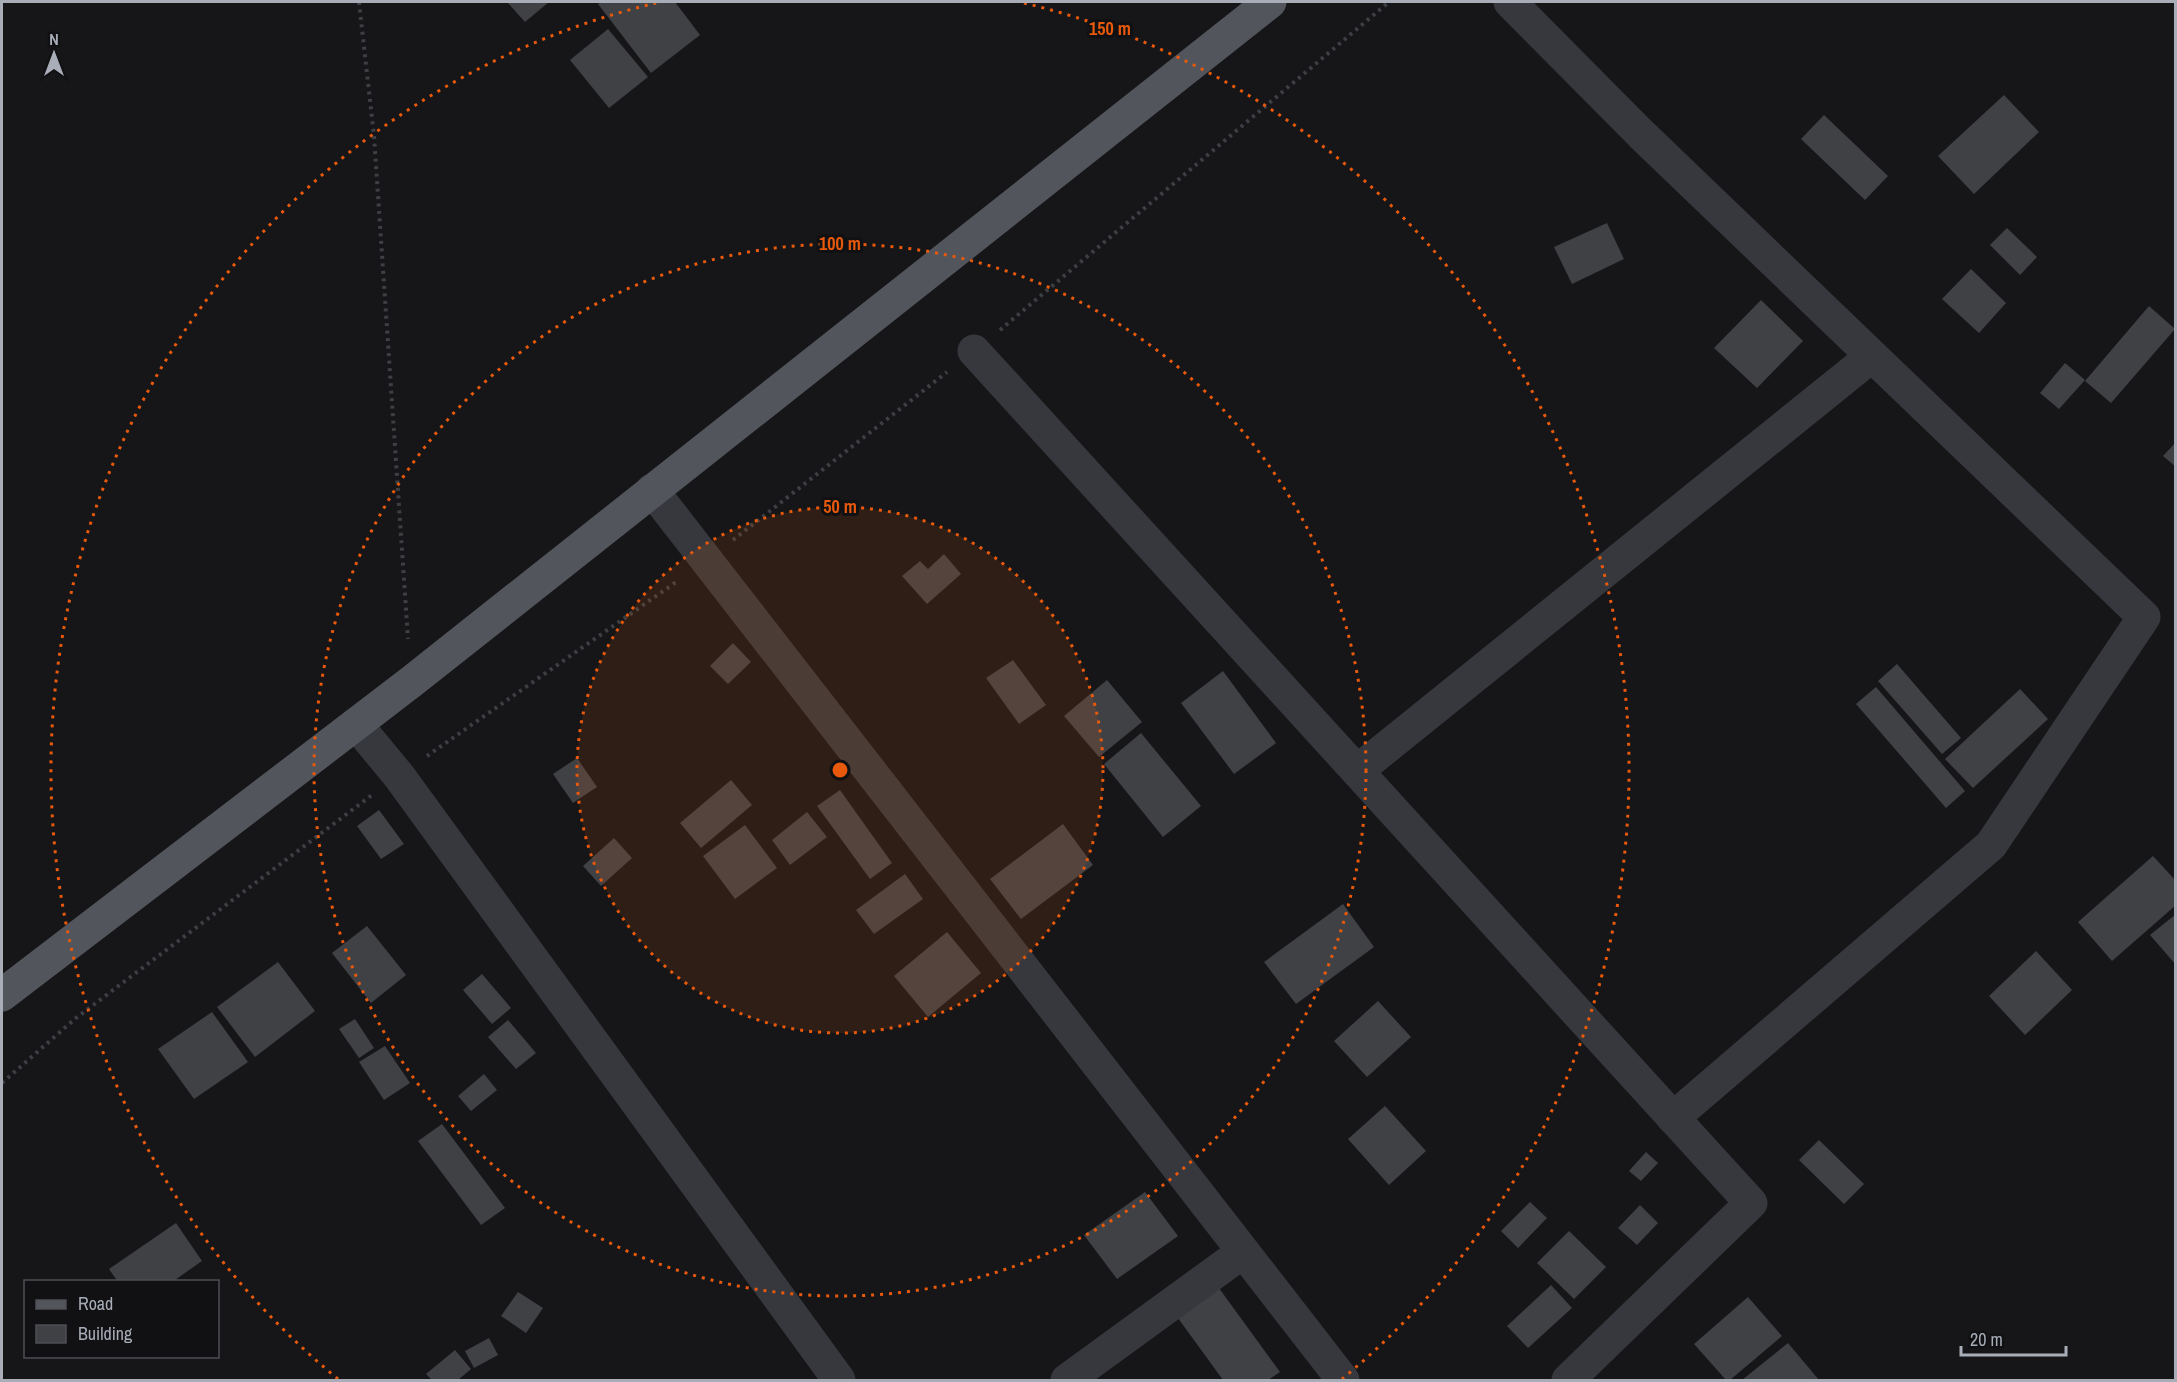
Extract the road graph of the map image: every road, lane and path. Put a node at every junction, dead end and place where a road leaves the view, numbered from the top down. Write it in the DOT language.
graph roads {
  1 [pos="359,2"];
  2 [pos="1270,2"];
  3 [pos="1389,2"];
  4 [pos="1510,2"];
  5 [pos="974,351"];
  6 [pos="1872,356"];
  7 [pos="652,490"];
  8 [pos="708,560"];
  9 [pos="411,682"];
  10 [pos="356,724"];
  11 [pos="1357,771"];
  12 [pos="399,776"];
  13 [pos="2,995"];
  14 [pos="2,1083"];
  15 [pos="1673,1118"];
  16 [pos="1243,1252"];
  17 [pos="839,1380"];
  18 [pos="1067,1380"];
  19 [pos="1343,1380"];
  20 [pos="1568,1380"];
  1 -- 9 [label="path"];
  2 -- 7 [label="main road"];
  3 -- 5 [label="path"];
  4 -- 6 [label="street"];
  5 -- 8 [label="path"];
  5 -- 11 [label="street"];
  6 -- 11 [label="street"];
  6 -- 15 [label="street"];
  7 -- 8 [label="street"];
  7 -- 9 [label="main road"];
  8 -- 12 [label="path"];
  8 -- 16 [label="street"];
  9 -- 10 [label="main road"];
  10 -- 12 [label="street"];
  10 -- 13 [label="main road"];
  11 -- 15 [label="street"];
  12 -- 14 [label="path"];
  12 -- 17 [label="street"];
  15 -- 20 [label="street"];
  16 -- 18 [label="street"];
  16 -- 19 [label="street"];
}
